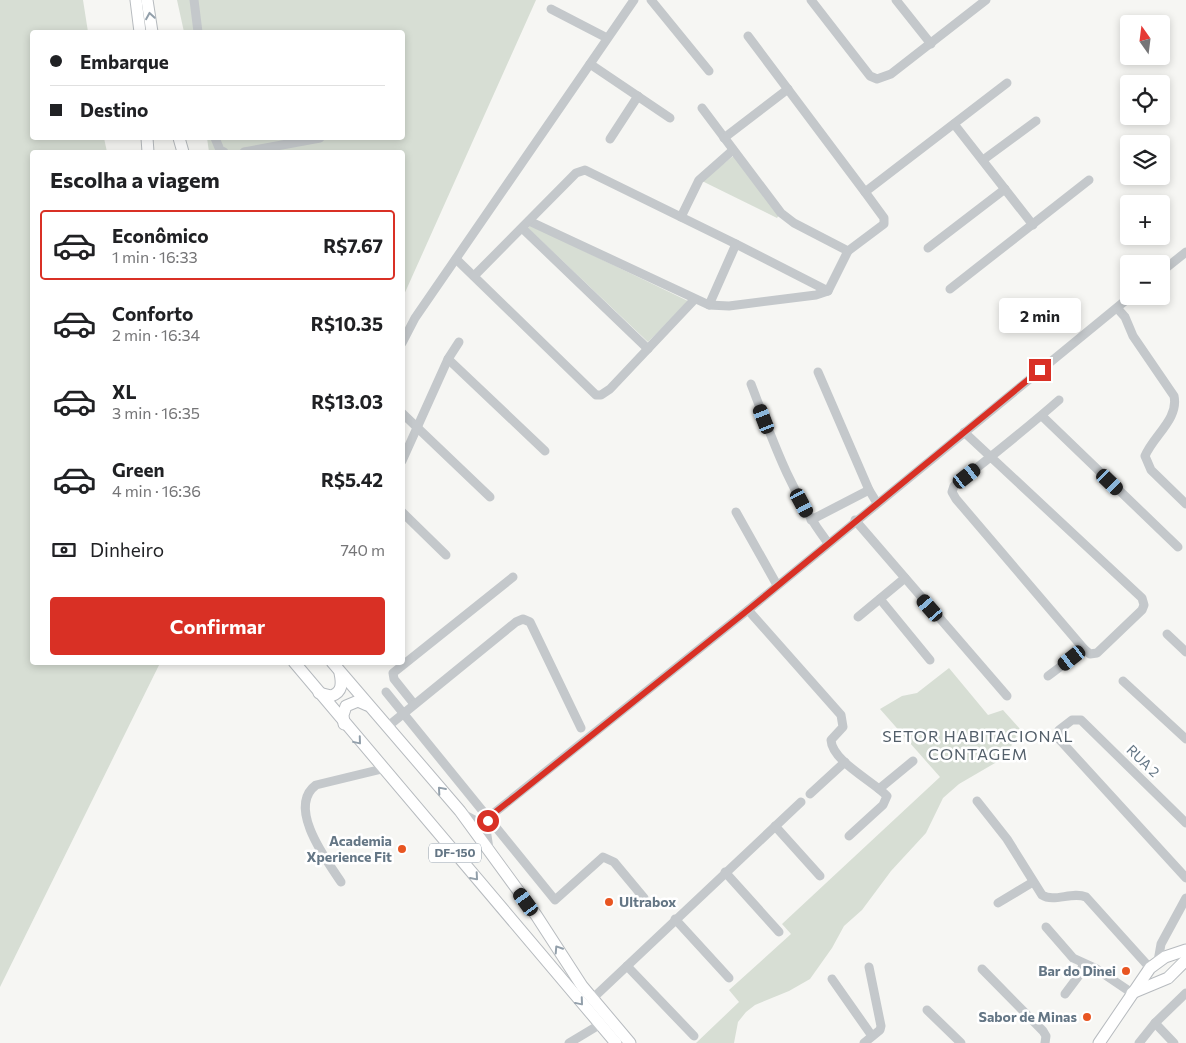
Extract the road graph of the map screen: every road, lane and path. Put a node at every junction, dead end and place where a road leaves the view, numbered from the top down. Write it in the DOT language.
graph roads {
  1 [pos="136,0"];
  2 [pos="147,0"];
  3 [pos="194,0"];
  4 [pos="634,0"];
  5 [pos="651,0"];
  6 [pos="811,0"];
  7 [pos="896,0"];
  8 [pos="986,0"];
  9 [pos="550,9"];
  10 [pos="140,30"];
  11 [pos="152,30"];
  12 [pos="198,30"];
  13 [pos="748,36"];
  14 [pos="607,38"];
  15 [pos="930,44"];
  16 [pos="590,64"];
  17 [pos="709,70"];
  18 [pos="1007,83"];
  19 [pos="788,89"];
  20 [pos="638,96"];
  21 [pos="702,108"];
  22 [pos="670,118"];
  23 [pos="1036,121"];
  24 [pos="954,124"];
  25 [pos="724,138"];
  26 [pos="610,139"];
  27 [pos="309,140"];
  28 [pos="255,150"];
  29 [pos="733,150"];
  30 [pos="983,160"];
  31 [pos="1089,180"];
  32 [pos="1005,189"];
  33 [pos="865,192"];
  34 [pos="681,217"];
  35 [pos="525,224"];
  36 [pos="1033,224"];
  37 [pos="736,244"];
  38 [pos="928,248"];
  39 [pos="848,251"];
  40 [pos="1186,252"];
  41 [pos="456,259"];
  42 [pos="1170,265"];
  43 [pos="474,276"];
  44 [pos="950,289"];
  45 [pos="828,291"];
  46 [pos="694,300"];
  47 [pos="1120,305"];
  48 [pos="709,306"];
  49 [pos="1117,308"];
  50 [pos="405,337"];
  51 [pos="459,342"];
  52 [pos="648,349"];
  53 [pos="448,359"];
  54 [pos="818,372"];
  55 [pos="751,384"];
  56 [pos="1059,400"];
  57 [pos="405,416"];
  58 [pos="1042,416"];
  59 [pos="418,427"];
  60 [pos="964,432"];
  61 [pos="545,450"];
  62 [pos="405,455"];
  63 [pos="992,456"];
  64 [pos="869,490"];
  65 [pos="490,497"];
  66 [pos="877,503"];
  67 [pos="1186,504"];
  68 [pos="736,512"];
  69 [pos="405,515"];
  70 [pos="811,520"];
  71 [pos="855,520"];
  72 [pos="828,543"];
  73 [pos="1178,547"];
  74 [pos="446,555"];
  75 [pos="514,577"];
  76 [pos="905,578"];
  77 [pos="777,585"];
  78 [pos="880,599"];
  79 [pos="748,610"];
  80 [pos="858,617"];
  81 [pos="1167,634"];
  82 [pos="1084,648"];
  83 [pos="1186,652"];
  84 [pos="930,660"];
  85 [pos="405,663"];
  86 [pos="296,665"];
  87 [pos="334,665"];
  88 [pos="403,665"];
  89 [pos="340,673"];
  90 [pos="1048,676"];
  91 [pos="1123,681"];
  92 [pos="386,692"];
  93 [pos="319,693"];
  94 [pos="1006,696"];
  95 [pos="414,704"];
  96 [pos="367,705"];
  97 [pos="404,713"];
  98 [pos="344,724"];
  99 [pos="387,727"];
  100 [pos="581,728"];
  101 [pos="1186,739"];
  102 [pos="913,761"];
  103 [pos="845,762"];
  104 [pos="382,769"];
  105 [pos="879,789"];
  106 [pos="810,794"];
  107 [pos="977,801"];
  108 [pos="801,802"];
  109 [pos="460,811"];
  110 [pos="489,817"];
  111 [pos="1186,822"];
  112 [pos="776,826"];
  113 [pos="849,836"];
  114 [pos="489,850"];
  115 [pos="725,872"];
  116 [pos="820,876"];
  117 [pos="1186,878"];
  118 [pos="341,882"];
  119 [pos="1033,882"];
  120 [pos="644,898"];
  121 [pos="1186,898"];
  122 [pos="998,903"];
  123 [pos="675,919"];
  124 [pos="1046,927"];
  125 [pos="779,932"];
  126 [pos="1160,944"];
  127 [pos="1186,950"];
  128 [pos="1171,955"];
  129 [pos="1083,964"];
  130 [pos="1182,964"];
  131 [pos="627,966"];
  132 [pos="1152,967"];
  133 [pos="869,968"];
  134 [pos="982,968"];
  135 [pos="729,978"];
  136 [pos="832,978"];
  137 [pos="1160,982"];
  138 [pos="1132,993"];
  139 [pos="1186,993"];
  140 [pos="1064,994"];
  141 [pos="592,999"];
  142 [pos="927,1010"];
  143 [pos="1155,1023"];
  144 [pos="599,1025"];
  145 [pos="694,1036"];
  146 [pos="872,1036"];
  147 [pos="569,1043"];
  148 [pos="616,1043"];
  149 [pos="630,1043"];
  150 [pos="864,1043"];
  151 [pos="960,1043"];
  152 [pos="1045,1043"];
  153 [pos="1099,1043"];
  154 [pos="1139,1043"];
  155 [pos="1174,1043"];
  1 -- 10 [label="main road"];
  11 -- 2 [label="main road, one-way"];
  3 -- 12 [label="street"];
  4 -- 14 [label="street"];
  5 -- 17 [label="street"];
  6 -- 15 [label="street"];
  7 -- 15 [label="street"];
  8 -- 15 [label="street"];
  9 -- 14 [label="street"];
  13 -- 19 [label="street"];
  14 -- 16 [label="street"];
  16 -- 20 [label="street"];
  16 -- 41 [label="street"];
  18 -- 24 [label="street"];
  19 -- 25 [label="street"];
  19 -- 33 [label="street"];
  20 -- 22 [label="street"];
  20 -- 26 [label="street"];
  21 -- 25 [label="street"];
  23 -- 30 [label="street"];
  24 -- 30 [label="street"];
  24 -- 33 [label="street"];
  25 -- 29 [label="street"];
  27 -- 28 [label="street"];
  29 -- 34 [label="street"];
  29 -- 39 [label="street"];
  30 -- 32 [label="street"];
  31 -- 36 [label="street"];
  32 -- 36 [label="street"];
  32 -- 38 [label="street"];
  33 -- 39 [label="street"];
  34 -- 35 [label="street"];
  34 -- 37 [label="street"];
  35 -- 43 [label="street"];
  35 -- 46 [label="street"];
  35 -- 52 [label="street"];
  36 -- 44 [label="street"];
  37 -- 45 [label="street"];
  37 -- 48 [label="street"];
  39 -- 45 [label="street"];
  40 -- 42 [label="street"];
  41 -- 43 [label="street"];
  41 -- 50 [label="street"];
  43 -- 52 [label="street"];
  45 -- 48 [label="street"];
  46 -- 48 [label="street"];
  46 -- 52 [label="street"];
  47 -- 49 [label="street"];
  49 -- 60 [label="street"];
  49 -- 67 [label="street"];
  51 -- 53 [label="street"];
  53 -- 59 [label="street"];
  53 -- 61 [label="street"];
  54 -- 64 [label="street"];
  55 -- 70 [label="street"];
  56 -- 58 [label="street"];
  57 -- 59 [label="street"];
  58 -- 63 [label="street"];
  58 -- 73 [label="street"];
  59 -- 62 [label="street"];
  59 -- 65 [label="street"];
  60 -- 63 [label="street"];
  60 -- 66 [label="street"];
  63 -- 82 [label="street"];
  63 -- 82 [label="street"];
  64 -- 66 [label="street"];
  64 -- 70 [label="street"];
  66 -- 71 [label="street"];
  68 -- 77 [label="street"];
  69 -- 74 [label="street"];
  70 -- 72 [label="street"];
  71 -- 72 [label="street"];
  71 -- 76 [label="street"];
  72 -- 77 [label="street"];
  75 -- 85 [label="street"];
  76 -- 78 [label="street"];
  76 -- 94 [label="street"];
  77 -- 79 [label="street"];
  78 -- 80 [label="street"];
  78 -- 84 [label="street"];
  79 -- 103 [label="street"];
  79 -- 110 [label="street"];
  81 -- 83 [label="street"];
  82 -- 90 [label="street"];
  86 -- 93 [label="main road, DF-150"];
  87 -- 89 [label="main road, DF-150"];
  88 -- 95 [label="street"];
  89 -- 93 [label="main road"];
  89 -- 96 [label="main road, DF-150"];
  91 -- 101 [label="street"];
  92 -- 97 [label="street"];
  93 -- 98 [label="main road, DF-150"];
  95 -- 97 [label="street"];
  95 -- 100 [label="street"];
  96 -- 98 [label="main road"];
  96 -- 99 [label="main road, DF-150"];
  97 -- 99 [label="street"];
  97 -- 110 [label="street"];
  98 -- 104 [label="main road, DF-150, one-way"];
  109 -- 99 [label="main road, DF-150, one-way"];
  102 -- 105 [label="street"];
  103 -- 105 [label="street"];
  103 -- 106 [label="street"];
  104 -- 118 [label="street"];
  104 -- 144 [label="main road, DF-150, one-way"];
  105 -- 113 [label="street"];
  107 -- 119 [label="street"];
  108 -- 112 [label="street"];
  109 -- 110 [label="street"];
  109 -- 114 [label="main road, DF-150"];
  110 -- 114 [label="street"];
  110 -- 120 [label="street"];
  111 -- 117 [label="street, RUA 2"];
  112 -- 115 [label="street"];
  112 -- 116 [label="street"];
  141 -- 114 [label="main road, DF-150, one-way"];
  115 -- 123 [label="street"];
  115 -- 125 [label="street"];
  119 -- 122 [label="street"];
  119 -- 132 [label="street"];
  121 -- 126 [label="street"];
  123 -- 131 [label="street"];
  123 -- 135 [label="street"];
  124 -- 129 [label="street"];
  126 -- 128 [label="street"];
  126 -- 132 [label="street"];
  127 -- 128 [label="main road"];
  128 -- 130 [label="main road"];
  128 -- 132 [label="main road"];
  129 -- 138 [label="street"];
  129 -- 140 [label="street"];
  130 -- 137 [label="main road"];
  131 -- 141 [label="street"];
  131 -- 145 [label="street"];
  132 -- 137 [label="main road"];
  132 -- 138 [label="main road"];
  133 -- 146 [label="street"];
  134 -- 152 [label="street"];
  136 -- 146 [label="street"];
  137 -- 138 [label="main road"];
  138 -- 153 [label="main road"];
  139 -- 143 [label="street"];
  141 -- 149 [label="main road, DF-150"];
  142 -- 151 [label="street"];
  143 -- 154 [label="street"];
  143 -- 155 [label="street"];
  144 -- 147 [label="street"];
  144 -- 148 [label="main road, DF-150"];
  146 -- 150 [label="street"];
}
